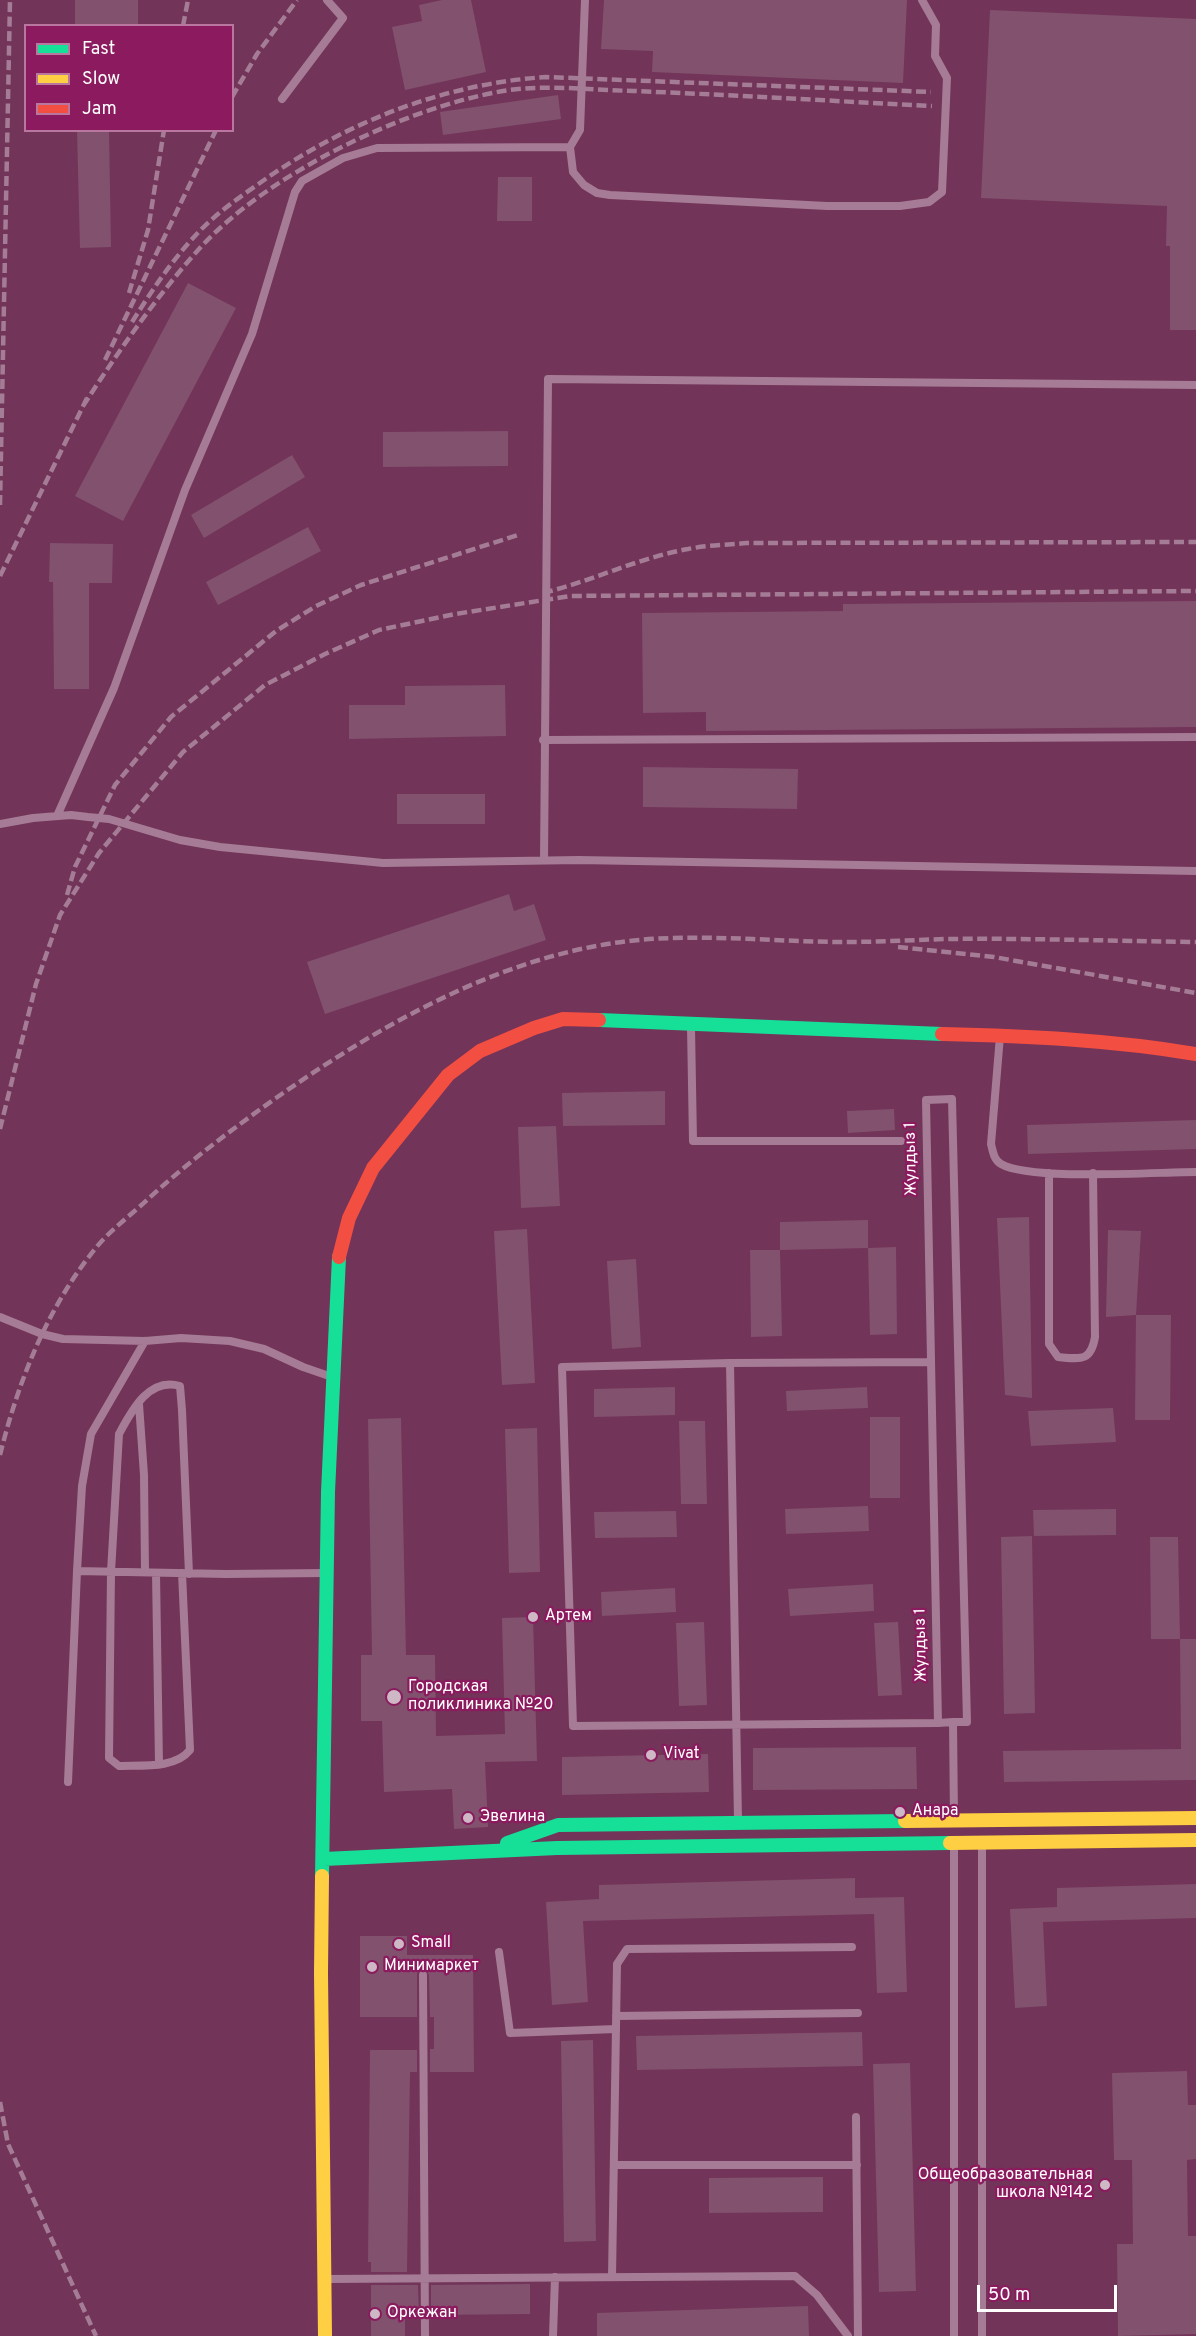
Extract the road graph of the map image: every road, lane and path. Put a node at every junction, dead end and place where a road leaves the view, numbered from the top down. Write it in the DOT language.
graph roads {
  1 [pos="327,0"];
  2 [pos="585,0"];
  3 [pos="921,0"];
  4 [pos="282,99"];
  5 [pos="570,147"];
  6 [pos="1196,385"];
  7 [pos="1196,737"];
  8 [pos="543,740"];
  9 [pos="57,816"];
  10 [pos="0,824"];
  11 [pos="544,860"];
  12 [pos="1196,871"];
  13 [pos="691,1024"];
  14 [pos="1000,1036"];
  15 [pos="1196,1054"];
  16 [pos="901,1141"];
  17 [pos="1196,1172"];
  18 [pos="1049,1173"];
  19 [pos="1093,1173"];
  20 [pos="0,1317"];
  21 [pos="145,1341"];
  22 [pos="931,1362"];
  23 [pos="730,1363"];
  24 [pos="333,1377"];
  25 [pos="139,1404"];
  26 [pos="77,1571"];
  27 [pos="111,1572"];
  28 [pos="145,1572"];
  29 [pos="156,1573"];
  30 [pos="327,1573"];
  31 [pos="185,1574"];
  32 [pos="953,1722"];
  33 [pos="938,1723"];
  34 [pos="737,1724"];
  35 [pos="159,1764"];
  36 [pos="68,1782"];
  37 [pos="1196,1818"];
  38 [pos="954,1821"];
  39 [pos="984,1821"];
  40 [pos="738,1823"];
  41 [pos="1196,1840"];
  42 [pos="954,1843"];
  43 [pos="982,1843"];
  44 [pos="738,1846"];
  45 [pos="477,1852"];
  46 [pos="324,1859"];
  47 [pos="852,1947"];
  48 [pos="499,1952"];
  49 [pos="423,1974"];
  50 [pos="858,2013"];
  51 [pos="616,2016"];
  52 [pos="616,2029"];
  53 [pos="856,2117"];
  54 [pos="857,2164"];
  55 [pos="614,2165"];
  56 [pos="555,2277"];
  57 [pos="612,2277"];
  58 [pos="423,2278"];
  59 [pos="324,2279"];
  60 [pos="325,2336"];
  61 [pos="425,2336"];
  62 [pos="553,2336"];
  63 [pos="848,2336"];
  64 [pos="858,2336"];
  65 [pos="954,2336"];
  66 [pos="982,2336"];
  1 -- 4 [label="lane"];
  2 -- 5 [label="lane"];
  3 -- 5 [label="lane"];
  5 -- 9 [label="lane"];
  6 -- 8 [label="lane"];
  7 -- 8 [label="lane"];
  8 -- 11 [label="lane"];
  9 -- 10 [label="lane"];
  9 -- 11 [label="lane"];
  11 -- 12 [label="lane"];
  13 -- 14 [label="street"];
  13 -- 16 [label="lane"];
  13 -- 24 [label="street"];
  14 -- 15 [label="street"];
  14 -- 18 [label="lane"];
  17 -- 19 [label="lane"];
  18 -- 19 [label="lane"];
  18 -- 19 [label="lane"];
  20 -- 21 [label="lane"];
  21 -- 24 [label="lane"];
  21 -- 26 [label="lane"];
  22 -- 23 [label="lane"];
  22 -- 32 [label="lane, Жулдыз 1"];
  22 -- 33 [label="lane, Жулдыз 1"];
  23 -- 34 [label="lane"];
  23 -- 34 [label="lane"];
  24 -- 30 [label="street"];
  25 -- 27 [label="lane"];
  25 -- 28 [label="lane"];
  25 -- 31 [label="lane"];
  26 -- 27 [label="lane"];
  26 -- 36 [label="lane"];
  27 -- 28 [label="lane"];
  27 -- 35 [label="lane"];
  28 -- 29 [label="lane"];
  29 -- 31 [label="lane"];
  29 -- 35 [label="lane"];
  30 -- 31 [label="lane"];
  30 -- 46 [label="street"];
  31 -- 35 [label="lane"];
  32 -- 33 [label="lane"];
  32 -- 38 [label="lane"];
  33 -- 34 [label="lane"];
  34 -- 40 [label="lane"];
  37 -- 39 [label="street"];
  38 -- 39 [label="street"];
  38 -- 40 [label="street"];
  38 -- 42 [label="lane"];
  39 -- 43 [label="lane"];
  40 -- 44 [label="lane"];
  40 -- 45 [label="street"];
  41 -- 43 [label="street"];
  42 -- 43 [label="street"];
  42 -- 44 [label="street"];
  42 -- 65 [label="lane"];
  43 -- 66 [label="lane"];
  44 -- 45 [label="street"];
  45 -- 46 [label="street"];
  46 -- 59 [label="street"];
  47 -- 51 [label="lane"];
  48 -- 52 [label="lane"];
  49 -- 58 [label="lane"];
  50 -- 51 [label="lane"];
  51 -- 52 [label="lane"];
  52 -- 55 [label="lane"];
  53 -- 54 [label="lane"];
  54 -- 55 [label="lane"];
  54 -- 64 [label="lane"];
  55 -- 57 [label="lane"];
  56 -- 57 [label="lane"];
  56 -- 58 [label="lane"];
  56 -- 62 [label="lane"];
  57 -- 63 [label="lane"];
  58 -- 59 [label="lane"];
  58 -- 61 [label="lane"];
  59 -- 60 [label="street"];
}
